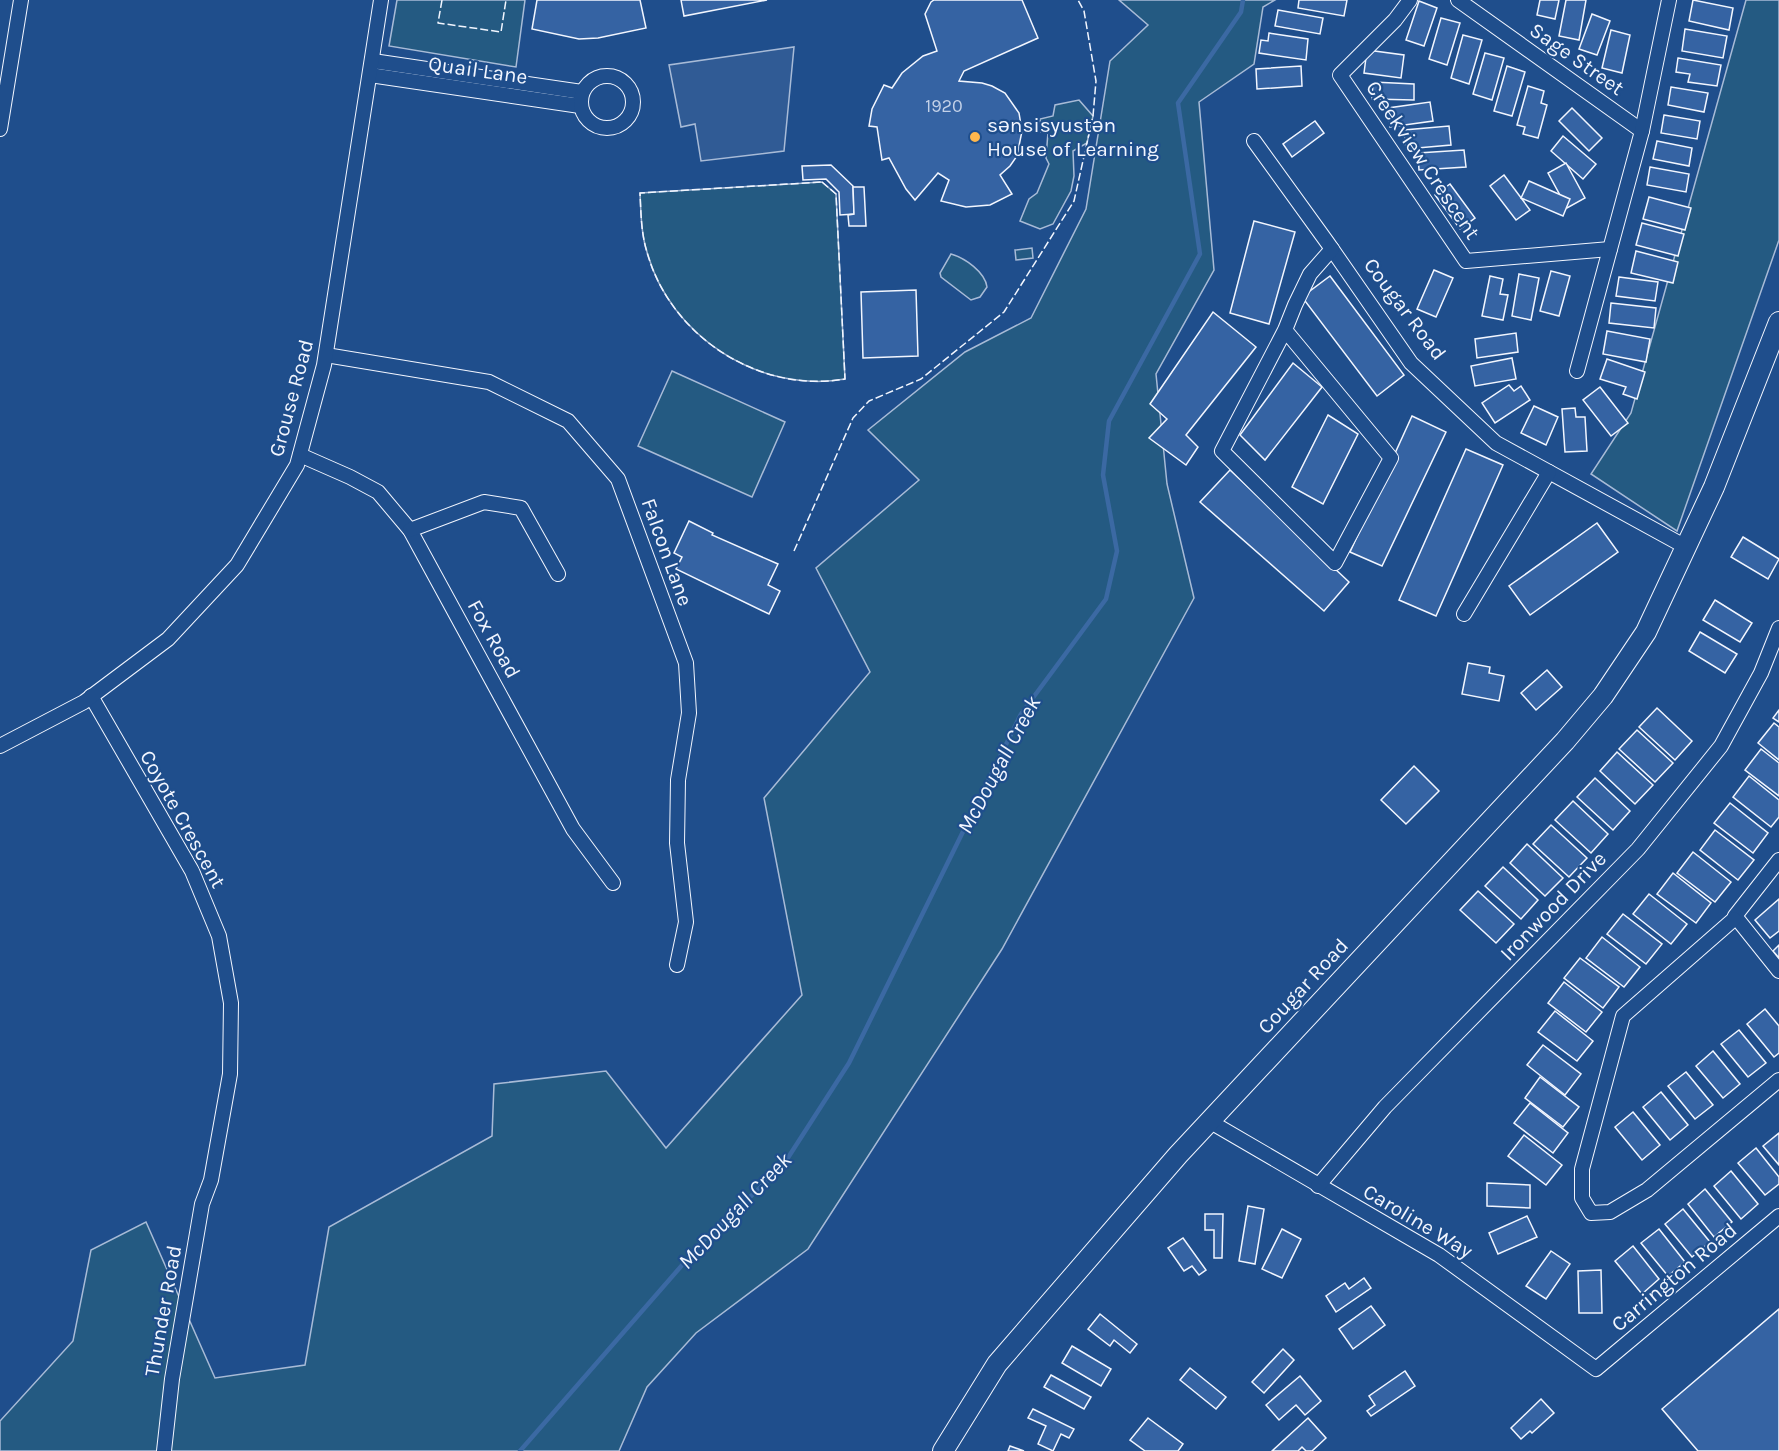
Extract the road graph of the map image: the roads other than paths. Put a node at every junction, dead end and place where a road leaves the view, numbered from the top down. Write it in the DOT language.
graph roads {
  1 [pos="21,0"];
  2 [pos="381,0"];
  3 [pos="1410,0"];
  4 [pos="1458,0"];
  5 [pos="1669,0"];
  6 [pos="373,61"];
  7 [pos="370,75"];
  8 [pos="0,129"];
  9 [pos="1642,131"];
  10 [pos="1254,141"];
  11 [pos="1332,249"];
  12 [pos="1610,249"];
  13 [pos="1779,322"];
  14 [pos="1285,330"];
  15 [pos="326,355"];
  16 [pos="1577,371"];
  17 [pos="300,455"];
  18 [pos="1549,472"];
  19 [pos="410,530"];
  20 [pos="1686,547"];
  21 [pos="558,574"];
  22 [pos="1464,614"];
  23 [pos="1779,628"];
  24 [pos="91,696"];
  25 [pos="0,746"];
  26 [pos="1779,860"];
  27 [pos="613,883"];
  28 [pos="1734,919"];
  29 [pos="677,964"];
  30 [pos="1779,971"];
  31 [pos="1779,1080"];
  32 [pos="1209,1121"];
  33 [pos="211,1180"];
  34 [pos="1318,1186"];
  35 [pos="1779,1216"];
  36 [pos="1596,1369"];
  37 [pos="164,1451"];
  38 [pos="943,1451"];
  1 -- 8 [label="street"];
  2 -- 6 [label="street, Grouse Road"];
  3 -- 12 [label="street, Creekview Crescent"];
  4 -- 9 [label="street, Sage Street"];
  5 -- 9 [label="street"];
  6 -- 7 [label="street, Grouse Road"];
  6 -- 7 [label="street, Quail Lane"];
  7 -- 15 [label="street, Grouse Road"];
  9 -- 12 [label="street"];
  10 -- 11 [label="street, Cougar Road"];
  11 -- 14 [label="street"];
  11 -- 18 [label="street, Cougar Road"];
  12 -- 16 [label="street"];
  13 -- 20 [label="street, Cougar Road"];
  14 -- 14 [label="street"];
  15 -- 17 [label="street, Grouse Road"];
  15 -- 29 [label="street, Falcon Lane"];
  17 -- 19 [label="street, Fox Road"];
  17 -- 24 [label="street, Grouse Road"];
  18 -- 20 [label="street, Cougar Road"];
  18 -- 22 [label="street"];
  19 -- 21 [label="street"];
  19 -- 27 [label="street, Fox Road"];
  20 -- 32 [label="street, Cougar Road"];
  23 -- 34 [label="street, Ironwood Drive"];
  24 -- 25 [label="street, Grouse Road"];
  24 -- 33 [label="street, Coyote Crescent"];
  26 -- 30 [label="street"];
  28 -- 31 [label="street"];
  32 -- 34 [label="street, Caroline Way"];
  32 -- 38 [label="street, Cougar Road"];
  33 -- 37 [label="street, Thunder Road"];
  34 -- 36 [label="street, Caroline Way"];
  35 -- 36 [label="street, Carrington Road"];
}
